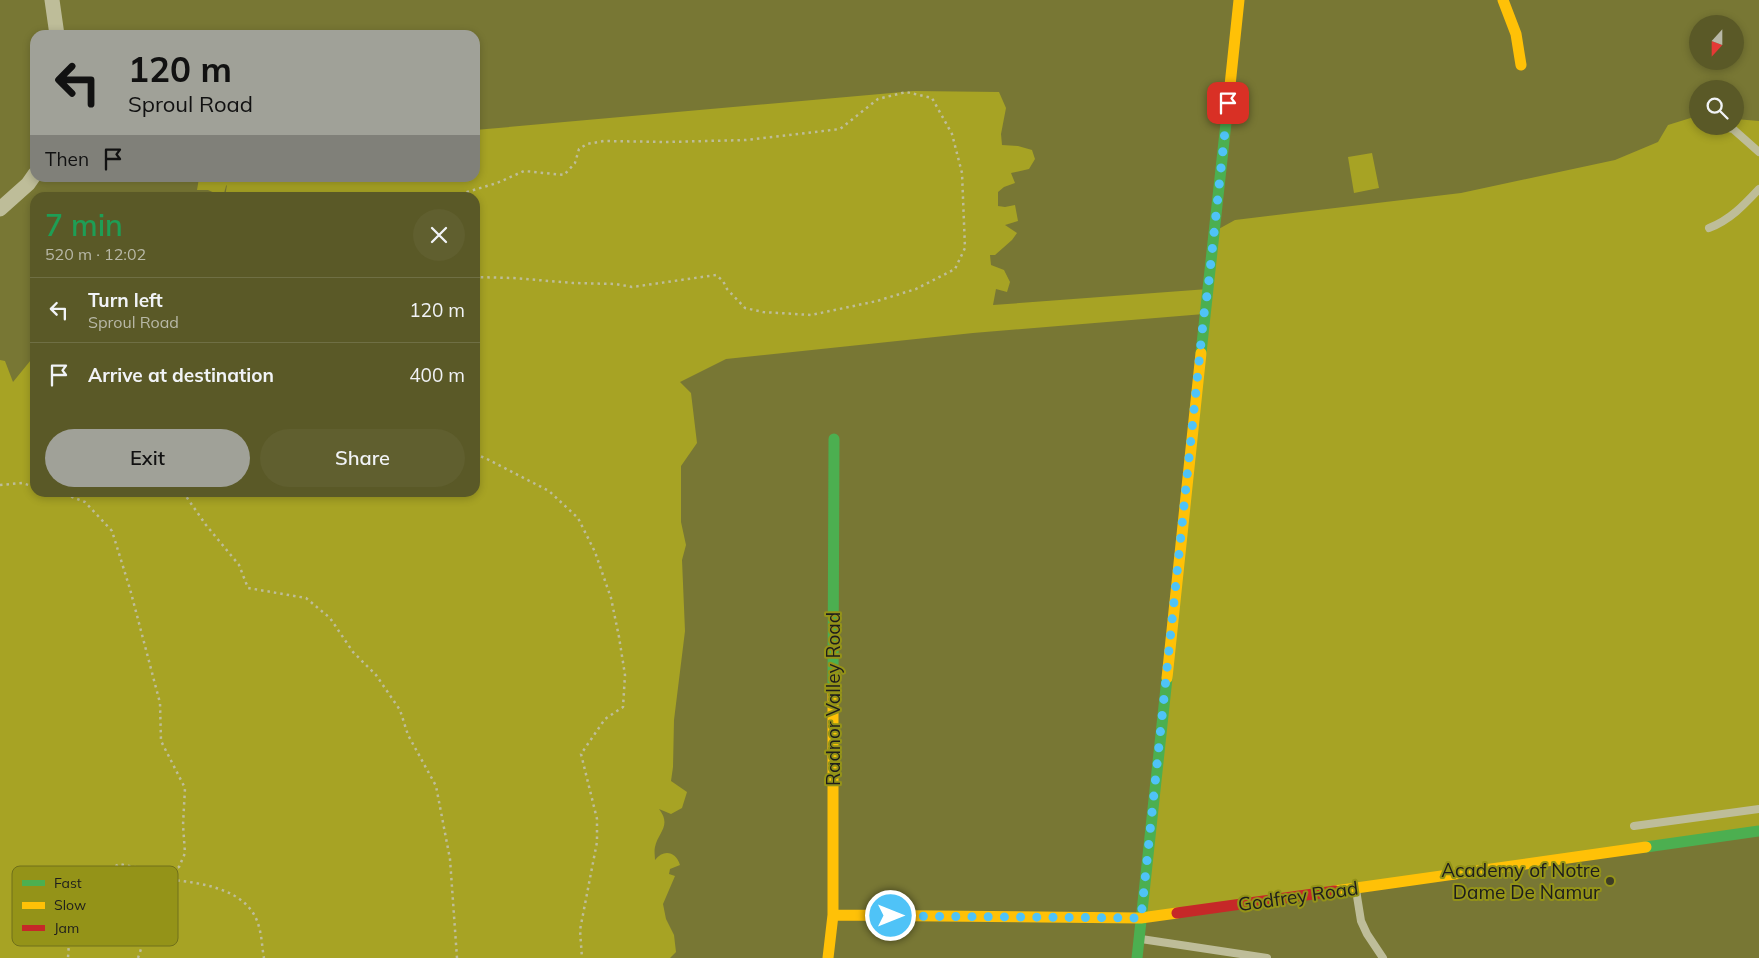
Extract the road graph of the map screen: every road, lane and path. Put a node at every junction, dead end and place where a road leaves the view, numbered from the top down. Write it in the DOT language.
graph roads {
  1 [pos="52,0"];
  2 [pos="1239,0"];
  3 [pos="1503,0"];
  4 [pos="56,30"];
  5 [pos="1521,64"];
  6 [pos="1740,135"];
  7 [pos="1759,152"];
  8 [pos="30,181"];
  9 [pos="1759,190"];
  10 [pos="467,192"];
  11 [pos="0,210"];
  12 [pos="1709,228"];
  13 [pos="480,277"];
  14 [pos="834,439"];
  15 [pos="480,456"];
  16 [pos="0,485"];
  17 [pos="30,485"];
  18 [pos="72,497"];
  19 [pos="186,497"];
  20 [pos="1759,809"];
  21 [pos="1634,826"];
  22 [pos="1759,831"];
  23 [pos="116,866"];
  24 [pos="130,866"];
  25 [pos="178,868"];
  26 [pos="178,881"];
  27 [pos="1356,888"];
  28 [pos="833,915"];
  29 [pos="1141,918"];
  30 [pos="1139,938"];
  31 [pos="142,946"];
  32 [pos="138,958"];
  33 [pos="264,958"];
  34 [pos="456,958"];
  35 [pos="582,958"];
  36 [pos="828,958"];
  37 [pos="1137,958"];
  38 [pos="1267,958"];
  39 [pos="1383,958"];
  1 -- 4 [label="street"];
  2 -- 29 [label="street"];
  3 -- 5 [label="street"];
  6 -- 7 [label="lane"];
  8 -- 11 [label="street"];
  9 -- 12 [label="lane"];
  10 -- 13 [label="path"];
  14 -- 28 [label="street, Radnor Valley Road"];
  15 -- 35 [label="path"];
  16 -- 17 [label="path"];
  18 -- 25 [label="path"];
  19 -- 34 [label="path"];
  20 -- 21 [label="lane"];
  22 -- 27 [label="street, Godfrey Road"];
  23 -- 24 [label="path"];
  26 -- 33 [label="path"];
  27 -- 29 [label="street, Godfrey Road"];
  27 -- 39 [label="lane"];
  28 -- 29 [label="street, Godfrey Road"];
  28 -- 36 [label="street, Radnor Valley Road"];
  29 -- 30 [label="street"];
  30 -- 37 [label="street"];
  30 -- 38 [label="lane"];
  31 -- 32 [label="path"];
}
